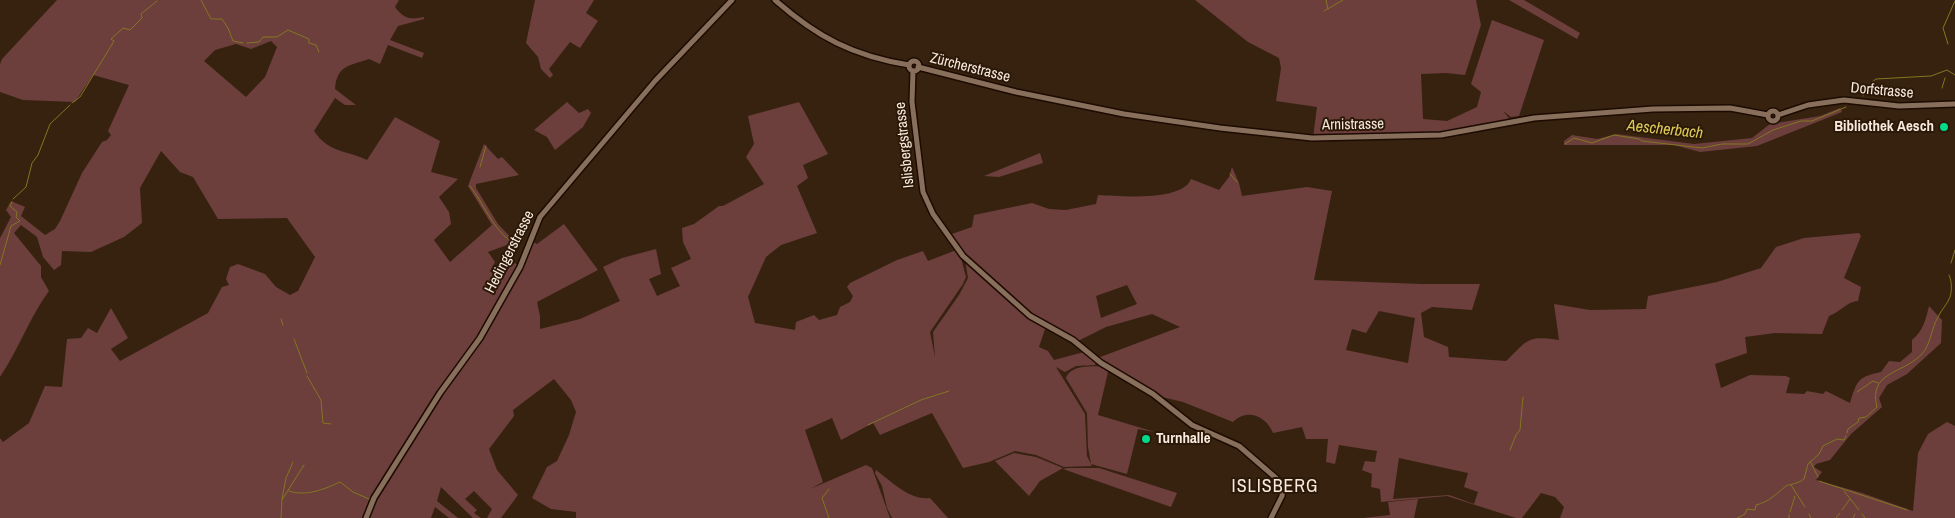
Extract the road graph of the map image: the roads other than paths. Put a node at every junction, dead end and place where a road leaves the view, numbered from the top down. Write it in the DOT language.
graph roads {
  1 [pos="732,0"];
  2 [pos="775,0"];
  3 [pos="909,65"];
  4 [pos="916,69"];
  5 [pos="1016,92"];
  6 [pos="1955,104"];
  7 [pos="1768,115"];
  8 [pos="366,518"];
  9 [pos="1271,518"];
  1 -- 8 [label="street, Hedingerstrasse"];
  2 -- 3 [label="street, Zürcherstrasse"];
  3 -- 4 [label="street"];
  3 -- 4 [label="street, Zürcherstrasse"];
  4 -- 5 [label="street, Zürcherstrasse"];
  4 -- 9 [label="street, Islisbergstrasse"];
  5 -- 7 [label="street, Arnistrasse"];
  6 -- 7 [label="street, Dorfstrasse"];
}
